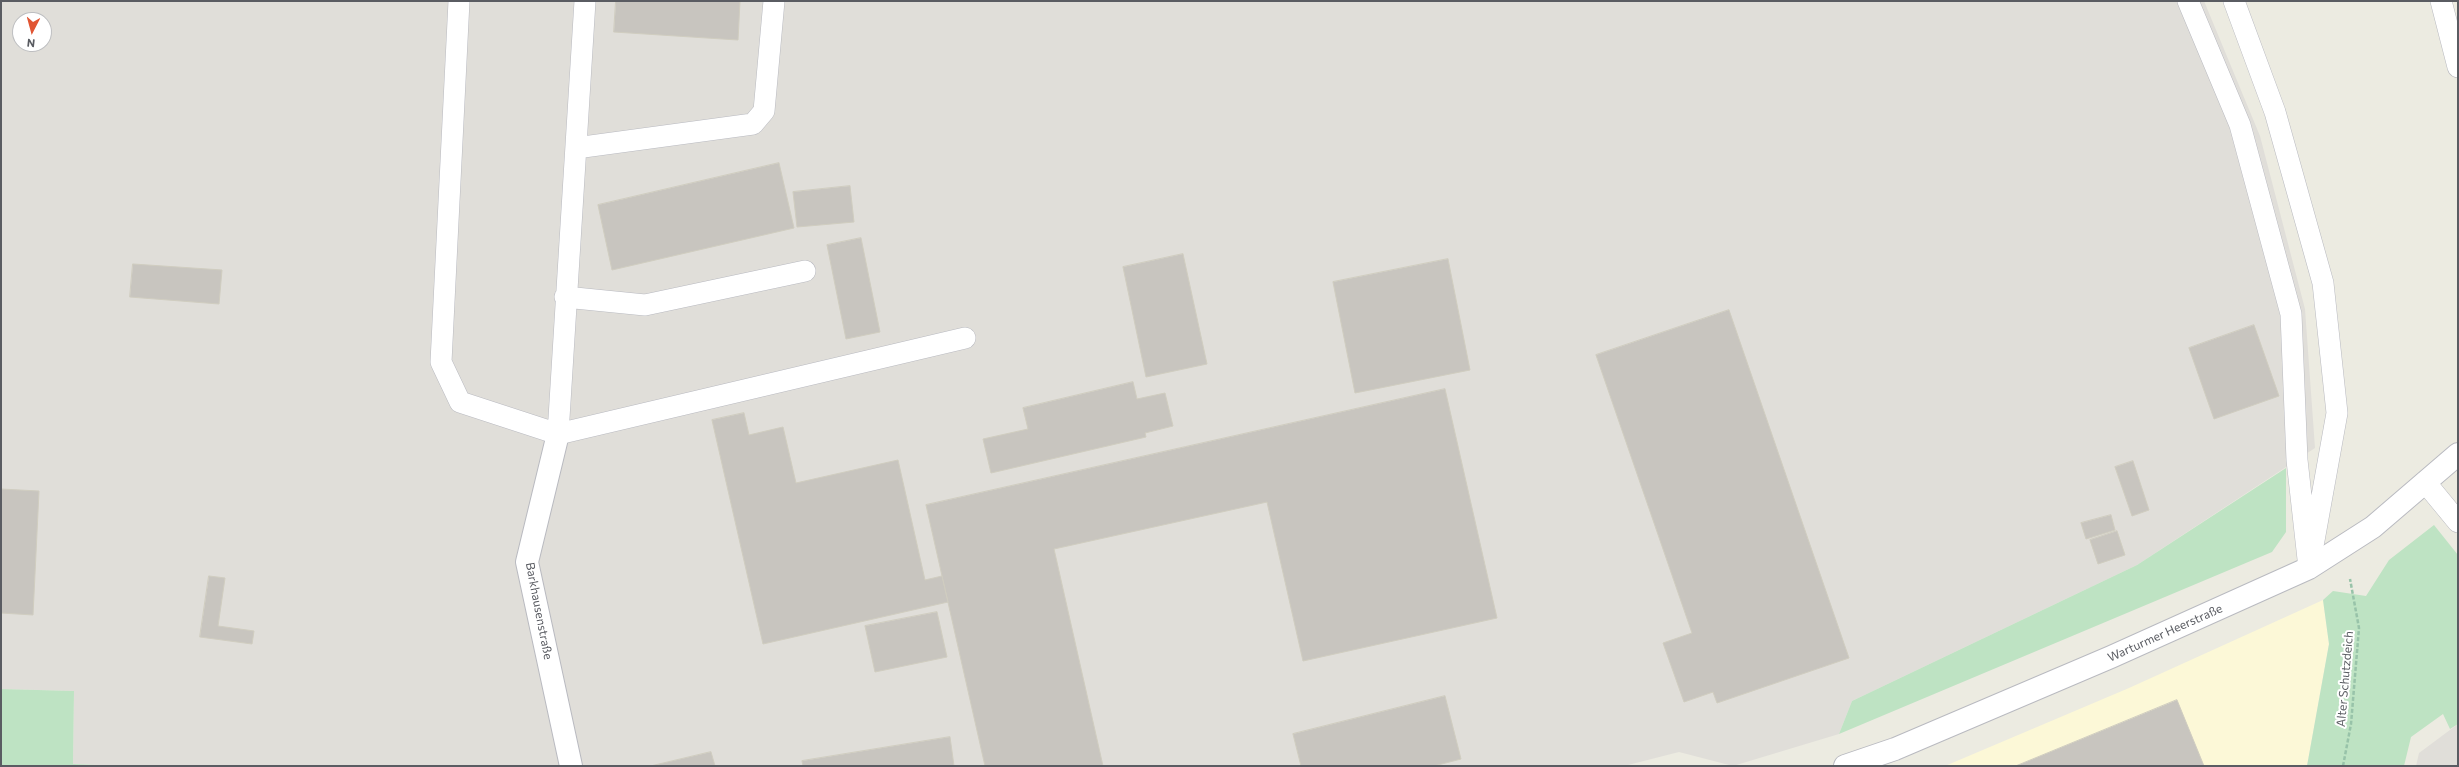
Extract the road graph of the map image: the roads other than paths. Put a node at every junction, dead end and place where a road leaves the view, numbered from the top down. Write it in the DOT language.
graph roads {
  1 [pos="459,1"];
  2 [pos="585,1"];
  3 [pos="774,1"];
  4 [pos="2188,1"];
  5 [pos="2234,1"];
  6 [pos="2441,1"];
  7 [pos="2458,67"];
  8 [pos="576,148"];
  9 [pos="805,271"];
  10 [pos="565,297"];
  11 [pos="965,338"];
  12 [pos="558,434"];
  13 [pos="2458,454"];
  14 [pos="2426,482"];
  15 [pos="2458,522"];
  16 [pos="2309,568"];
  17 [pos="571,766"];
  18 [pos="1845,766"];
  1 -- 12 [label="lane"];
  2 -- 8 [label="lane"];
  3 -- 8 [label="lane"];
  4 -- 16 [label="lane"];
  5 -- 16 [label="lane"];
  6 -- 7 [label="lane"];
  8 -- 10 [label="lane"];
  9 -- 10 [label="lane"];
  10 -- 12 [label="lane"];
  11 -- 12 [label="lane"];
  12 -- 17 [label="street, Barkhausenstraße"];
  13 -- 14 [label="street, Warturmer Heerstraße"];
  14 -- 15 [label="lane"];
  14 -- 16 [label="street, Warturmer Heerstraße"];
  16 -- 18 [label="street, Warturmer Heerstraße"];
}
